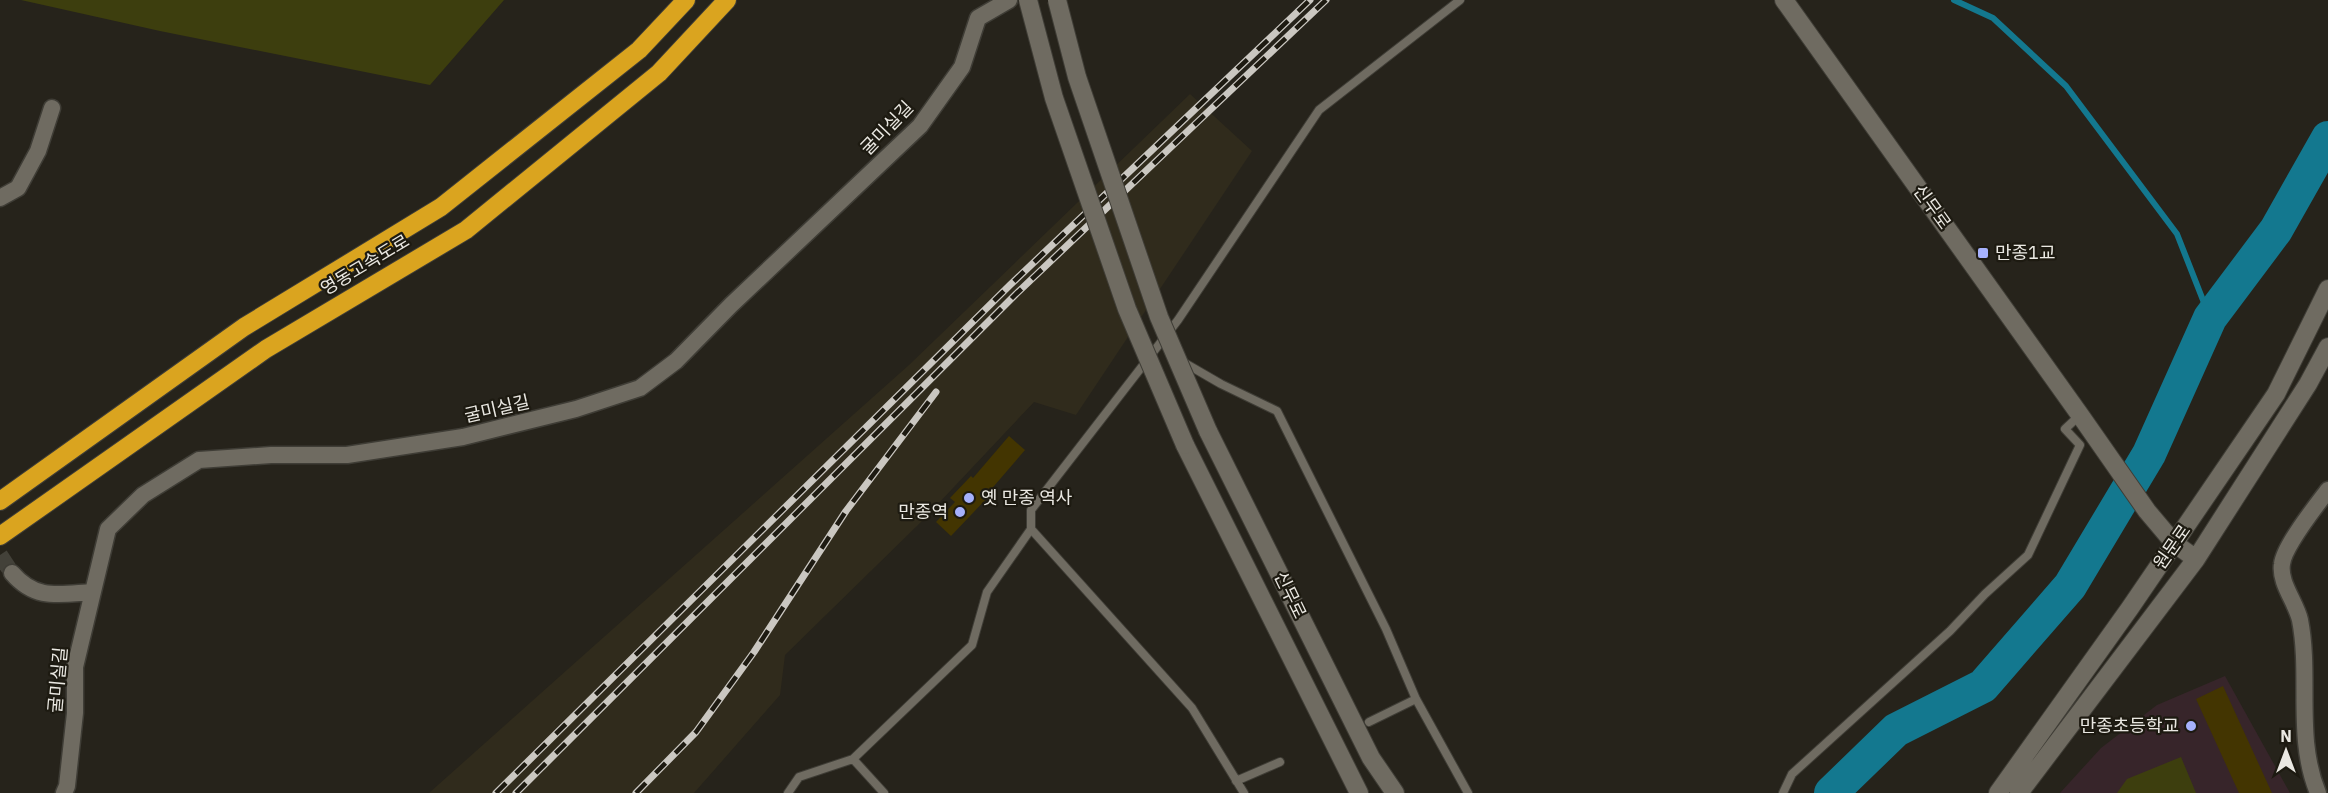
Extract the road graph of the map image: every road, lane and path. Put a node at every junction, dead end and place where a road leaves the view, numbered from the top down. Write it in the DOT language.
graph roads {
  1 [pos="686,0"];
  2 [pos="727,0"];
  3 [pos="1009,0"];
  4 [pos="1028,0"];
  5 [pos="1057,0"];
  6 [pos="1460,0"];
  7 [pos="1784,0"];
  8 [pos="52,108"];
  9 [pos="0,198"];
  10 [pos="2328,289"];
  11 [pos="1157,347"];
  12 [pos="2328,347"];
  13 [pos="2080,415"];
  14 [pos="2328,490"];
  15 [pos="0,501"];
  16 [pos="1031,529"];
  17 [pos="0,536"];
  18 [pos="2174,543"];
  19 [pos="2196,559"];
  20 [pos="12,573"];
  21 [pos="93,592"];
  22 [pos="1416,699"];
  23 [pos="1369,722"];
  24 [pos="853,759"];
  25 [pos="1280,762"];
  26 [pos="1236,781"];
  27 [pos="64,793"];
  28 [pos="788,793"];
  29 [pos="884,793"];
  30 [pos="1244,793"];
  31 [pos="1359,793"];
  32 [pos="1395,793"];
  33 [pos="1468,793"];
  34 [pos="1783,793"];
  35 [pos="1998,793"];
  36 [pos="2019,793"];
  37 [pos="2318,793"];
  1 -- 15 [label="highway, 영동고속도로"];
  2 -- 17 [label="highway, 영동고속도로"];
  3 -- 21 [label="street, 굴미실길"];
  4 -- 31 [label="main road, 신무로, bridge"];
  5 -- 32 [label="main road, 신무로, bridge"];
  6 -- 11 [label="lane"];
  7 -- 13 [label="main road, 신무로"];
  8 -- 9 [label="street"];
  10 -- 18 [label="main road, 원문로"];
  11 -- 16 [label="lane"];
  11 -- 22 [label="lane"];
  12 -- 19 [label="main road, 원문로"];
  13 -- 18 [label="main road, 신무로"];
  13 -- 34 [label="lane"];
  14 -- 37 [label="street"];
  16 -- 24 [label="lane"];
  16 -- 26 [label="lane"];
  18 -- 19 [label="main road"];
  18 -- 35 [label="main road, 원문로"];
  19 -- 36 [label="main road, 원문로"];
  20 -- 21 [label="street"];
  21 -- 27 [label="street, 굴미실길"];
  22 -- 23 [label="lane"];
  22 -- 33 [label="lane"];
  24 -- 28 [label="lane"];
  24 -- 29 [label="lane"];
  25 -- 26 [label="lane"];
  26 -- 30 [label="lane"];
}
